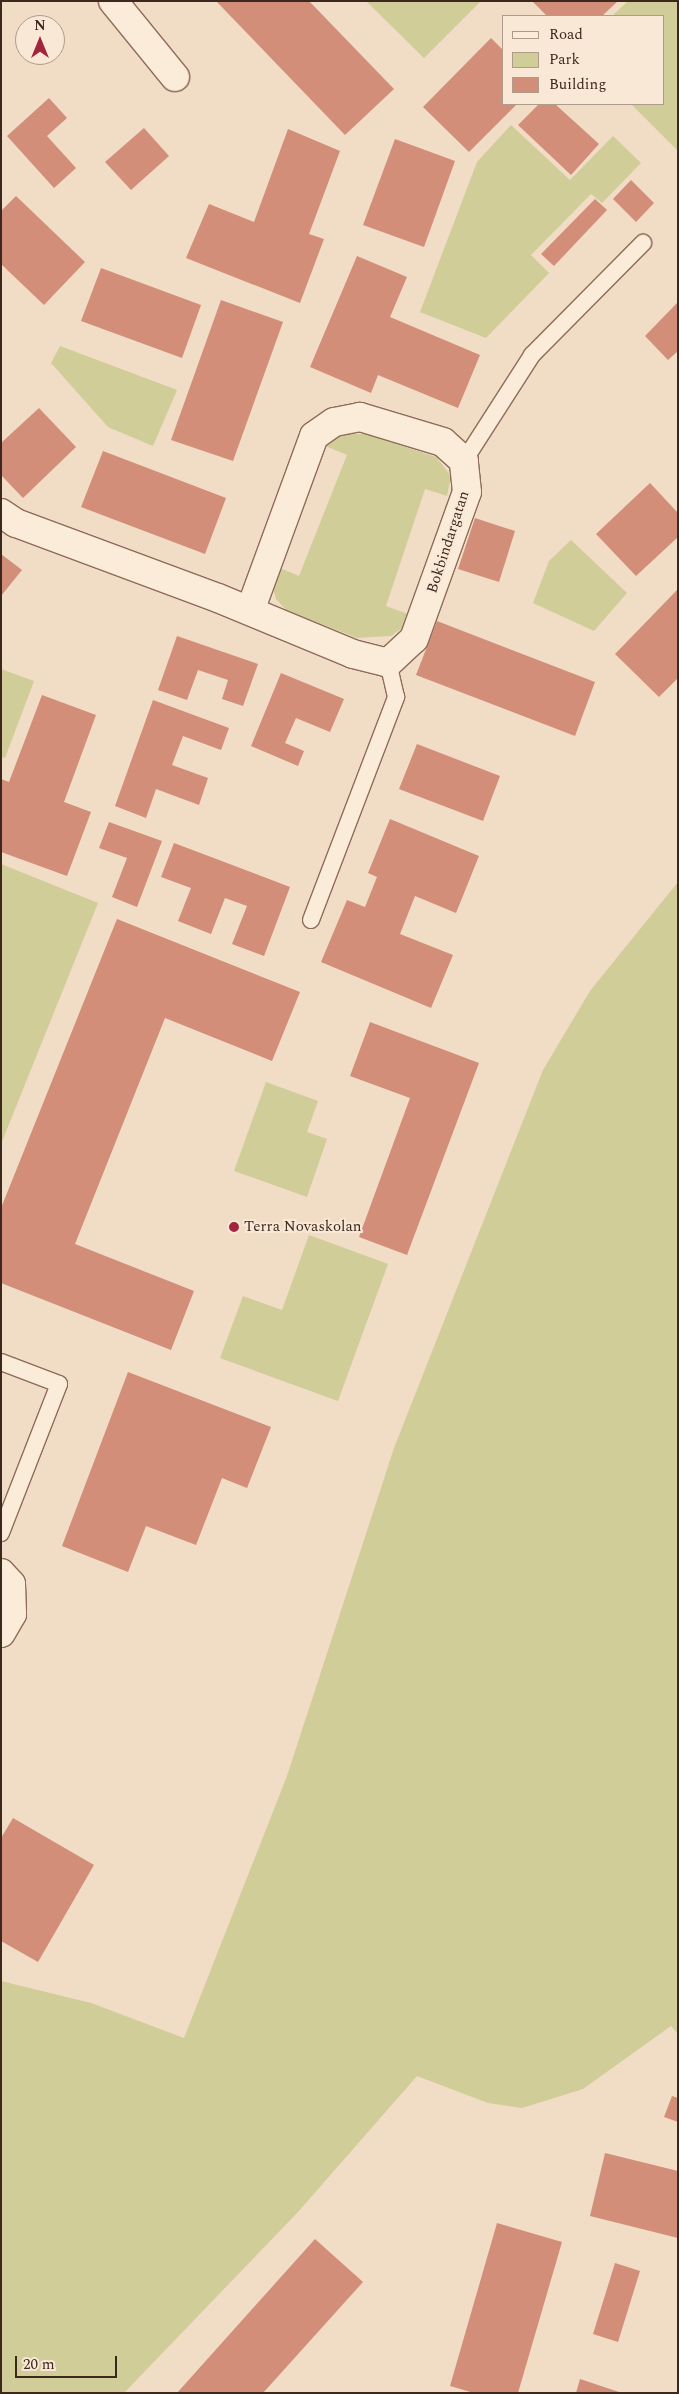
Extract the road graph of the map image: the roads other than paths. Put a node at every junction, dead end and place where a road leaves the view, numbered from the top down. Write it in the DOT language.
graph roads {
  1 [pos="113,1"];
  2 [pos="175,77"];
  3 [pos="643,243"];
  4 [pos="464,461"];
  5 [pos="1,513"];
  6 [pos="250,611"];
  7 [pos="388,663"];
  8 [pos="310,920"];
  9 [pos="1,1362"];
  10 [pos="1,1533"];
  11 [pos="1,1573"];
  12 [pos="1,1633"];
  1 -- 2 [label="street"];
  3 -- 4 [label="lane"];
  4 -- 6 [label="street"];
  4 -- 7 [label="street, Bokbindargatan"];
  5 -- 6 [label="street"];
  6 -- 7 [label="street"];
  7 -- 8 [label="lane"];
  9 -- 10 [label="lane"];
  11 -- 12 [label="street"];
}
